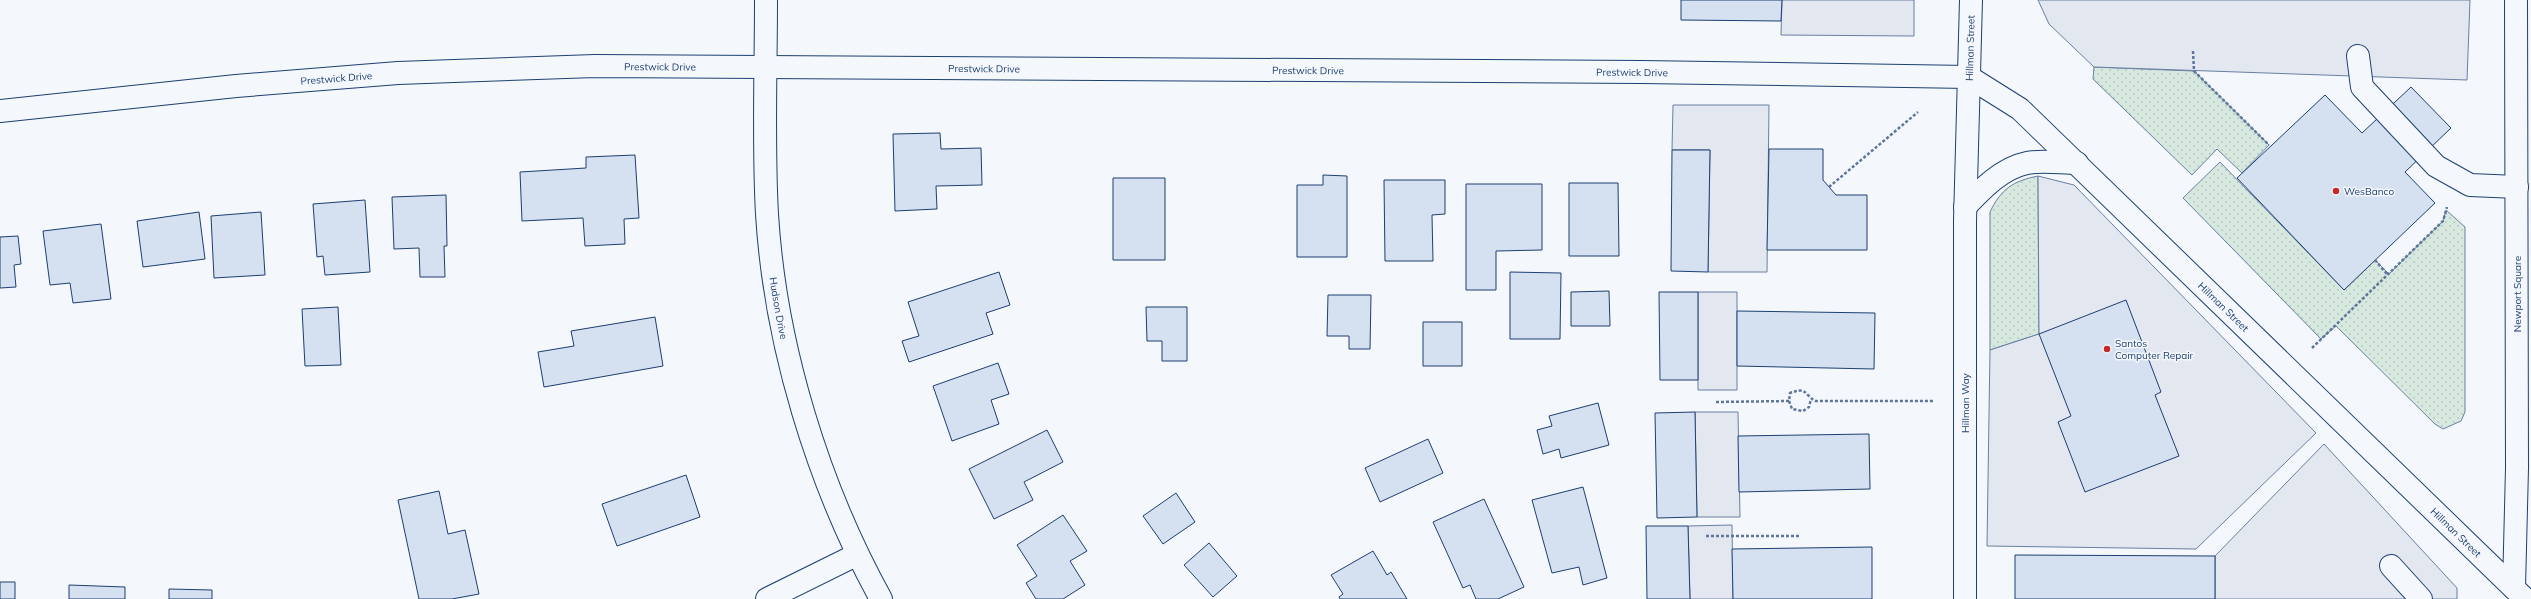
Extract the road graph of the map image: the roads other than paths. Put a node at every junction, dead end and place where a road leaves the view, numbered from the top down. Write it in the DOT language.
graph roads {
  1 [pos="766,0"];
  2 [pos="1971,0"];
  3 [pos="2516,0"];
  4 [pos="2358,56"];
  5 [pos="766,68"];
  6 [pos="1970,77"];
  7 [pos="0,111"];
  8 [pos="2077,163"];
  9 [pos="2517,187"];
  10 [pos="1965,207"];
  11 [pos="856,554"];
  12 [pos="2391,566"];
  13 [pos="2520,594"];
  14 [pos="767,599"];
  15 [pos="880,599"];
  16 [pos="1965,599"];
  17 [pos="2421,599"];
  1 -- 5 [label="street, Hudson Drive"];
  2 -- 6 [label="street, Hillman Street"];
  3 -- 9 [label="street, Newport Square"];
  4 -- 9 [label="street"];
  5 -- 6 [label="street, Prestwick Drive"];
  5 -- 7 [label="street, Prestwick Drive"];
  5 -- 11 [label="street, Hudson Drive"];
  6 -- 8 [label="street, Hillman Street"];
  6 -- 10 [label="street, Hillman Way"];
  8 -- 10 [label="street"];
  8 -- 13 [label="street, Hillman Street"];
  9 -- 13 [label="street, Newport Square"];
  10 -- 16 [label="street, Hillman Way"];
  11 -- 14 [label="street"];
  11 -- 15 [label="street, Hudson Drive"];
  12 -- 17 [label="street"];
}
